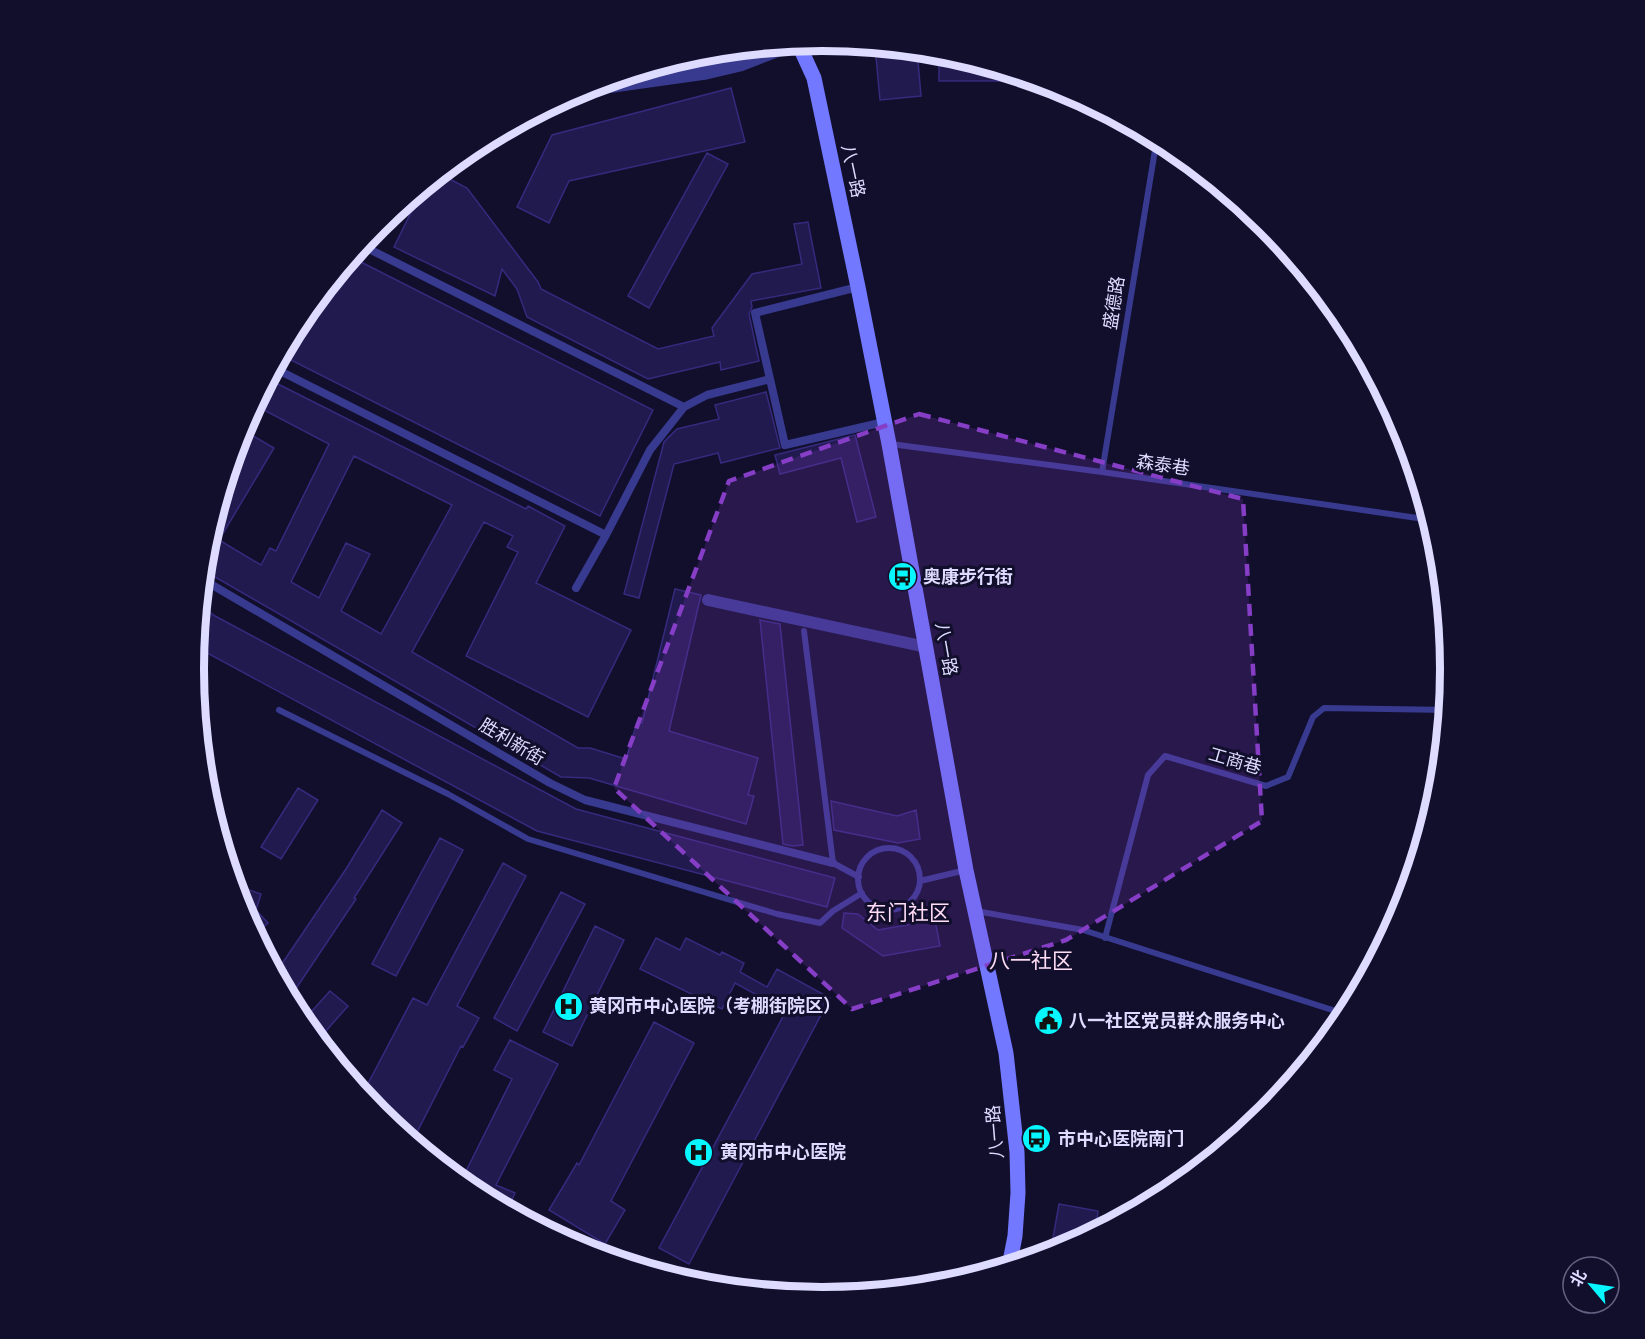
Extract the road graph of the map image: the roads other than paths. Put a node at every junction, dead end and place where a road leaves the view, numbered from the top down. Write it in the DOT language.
graph roads {
  1 [pos="800,52"];
  2 [pos="768,53"];
  3 [pos="716,61"];
  4 [pos="706,72"];
  5 [pos="627,83"];
  6 [pos="1155,148"];
  7 [pos="369,249"];
  8 [pos="858,287"];
  9 [pos="281,371"];
  10 [pos="771,379"];
  11 [pos="684,407"];
  12 [pos="884,422"];
  13 [pos="889,444"];
  14 [pos="1102,472"];
  15 [pos="1422,519"];
  16 [pos="606,535"];
  17 [pos="210,584"];
  18 [pos="576,588"];
  19 [pos="708,600"];
  20 [pos="804,631"];
  21 [pos="926,647"];
  22 [pos="279,710"];
  23 [pos="1440,710"];
  24 [pos="355,748"];
  25 [pos="352,755"];
  26 [pos="833,863"];
  27 [pos="966,870"];
  28 [pos="859,877"];
  29 [pos="920,881"];
  30 [pos="862,893"];
  31 [pos="975,911"];
  32 [pos="1105,938"];
  33 [pos="1338,1012"];
  34 [pos="1010,1258"];
  1 -- 8 [label="main road, 八一路"];
  2 -- 4 [label="street"];
  3 -- 4 [label="street"];
  4 -- 5 [label="street"];
  6 -- 14 [label="lane, 盛德路"];
  7 -- 11 [label="street"];
  8 -- 10 [label="street"];
  8 -- 12 [label="main road, 八一路"];
  9 -- 16 [label="street"];
  10 -- 11 [label="street"];
  10 -- 12 [label="street"];
  11 -- 16 [label="street"];
  12 -- 13 [label="main road, 八一路"];
  13 -- 14 [label="lane, 森泰巷"];
  13 -- 21 [label="main road, 八一路"];
  14 -- 15 [label="lane, 森泰巷"];
  16 -- 18 [label="street"];
  17 -- 26 [label="street, 胜利新街"];
  19 -- 21 [label="street"];
  20 -- 26 [label="lane"];
  21 -- 27 [label="main road, 八一路"];
  22 -- 24 [label="lane"];
  23 -- 32 [label="lane, 工商巷"];
  24 -- 25 [label="lane"];
  24 -- 30 [label="lane"];
  26 -- 28 [label="lane"];
  27 -- 29 [label="lane"];
  27 -- 31 [label="main road, 八一路"];
  28 -- 29 [label="lane"];
  28 -- 30 [label="lane"];
  29 -- 30 [label="lane"];
  31 -- 32 [label="lane"];
  31 -- 34 [label="main road, 八一路"];
  32 -- 33 [label="lane"];
}
